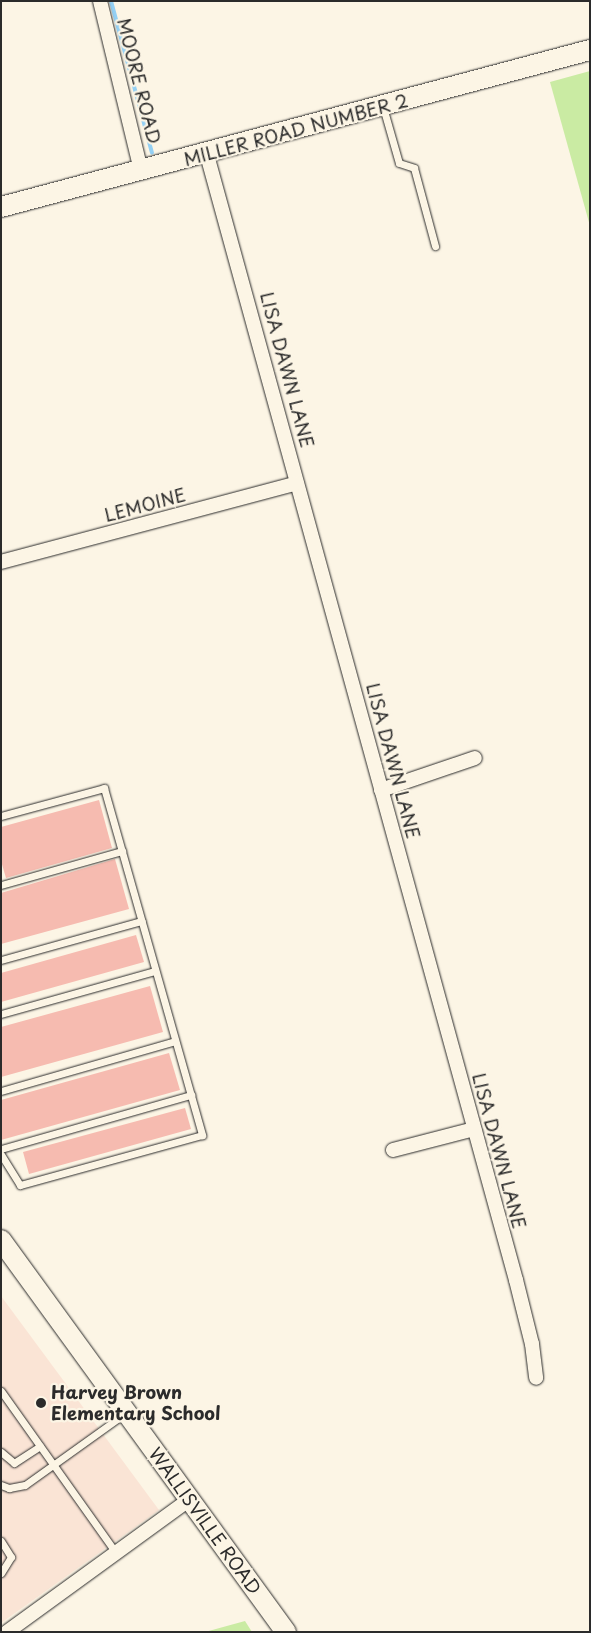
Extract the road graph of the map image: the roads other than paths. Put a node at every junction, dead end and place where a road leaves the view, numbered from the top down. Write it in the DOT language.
graph roads {
  1 [pos="100,1"];
  2 [pos="590,50"];
  3 [pos="383,106"];
  4 [pos="206,155"];
  5 [pos="141,170"];
  6 [pos="1,207"];
  7 [pos="435,246"];
  8 [pos="297,483"];
  9 [pos="1,562"];
  10 [pos="474,758"];
  11 [pos="381,790"];
  12 [pos="1,816"];
  13 [pos="122,851"];
  14 [pos="1,885"];
  15 [pos="142,921"];
  16 [pos="1,960"];
  17 [pos="156,971"];
  18 [pos="1,1014"];
  19 [pos="175,1041"];
  20 [pos="1,1091"];
  21 [pos="191,1096"];
  22 [pos="474,1128"];
  23 [pos="1,1149"];
  24 [pos="393,1150"];
  25 [pos="1,1155"];
  26 [pos="1,1240"];
  27 [pos="536,1378"];
  28 [pos="1,1391"];
  29 [pos="127,1412"];
  30 [pos="40,1446"];
  31 [pos="1,1452"];
  32 [pos="54,1465"];
  33 [pos="1,1485"];
  34 [pos="190,1499"];
  35 [pos="1,1541"];
  36 [pos="116,1553"];
  37 [pos="1,1573"];
  38 [pos="8,1632"];
  39 [pos="286,1632"];
  1 -- 5 [label="street, MOORE ROAD"];
  2 -- 3 [label="main road, MILLER ROAD NUMBER 2"];
  3 -- 4 [label="main road, MILLER ROAD NUMBER 2"];
  3 -- 7 [label="lane"];
  4 -- 5 [label="main road, MILLER ROAD NUMBER 2"];
  4 -- 8 [label="street, LISA DAWN LANE"];
  5 -- 6 [label="main road, MILLER ROAD NUMBER 2"];
  8 -- 9 [label="street, LEMOINE"];
  8 -- 11 [label="street, LISA DAWN LANE"];
  10 -- 11 [label="street"];
  11 -- 22 [label="street, LISA DAWN LANE"];
  12 -- 13 [label="lane"];
  13 -- 14 [label="lane"];
  13 -- 15 [label="lane"];
  15 -- 16 [label="lane"];
  15 -- 17 [label="lane"];
  17 -- 18 [label="lane"];
  17 -- 19 [label="lane"];
  19 -- 20 [label="lane"];
  19 -- 21 [label="lane"];
  21 -- 23 [label="lane"];
  21 -- 25 [label="lane"];
  22 -- 24 [label="street"];
  22 -- 27 [label="street, LISA DAWN LANE"];
  26 -- 29 [label="main road, WALLISVILLE ROAD"];
  28 -- 30 [label="lane"];
  29 -- 32 [label="lane"];
  29 -- 34 [label="main road, WALLISVILLE ROAD"];
  30 -- 31 [label="lane"];
  30 -- 32 [label="lane"];
  32 -- 33 [label="lane"];
  32 -- 36 [label="lane"];
  34 -- 36 [label="street"];
  34 -- 39 [label="main road, WALLISVILLE ROAD"];
  35 -- 37 [label="lane"];
  36 -- 38 [label="street"];
}
